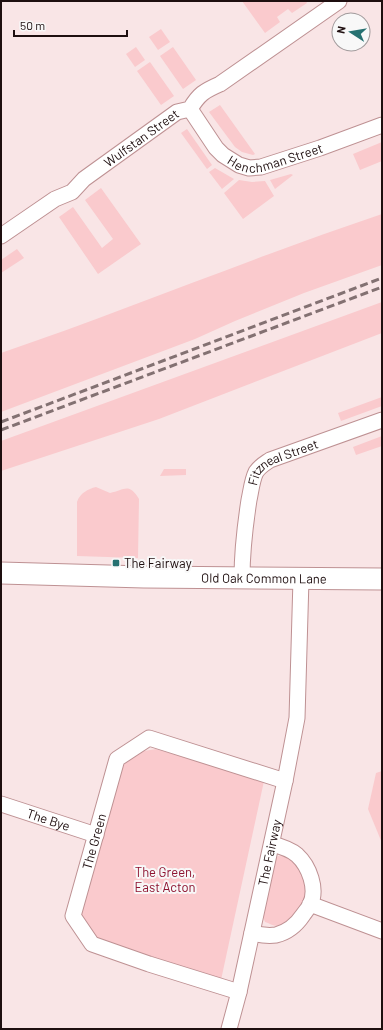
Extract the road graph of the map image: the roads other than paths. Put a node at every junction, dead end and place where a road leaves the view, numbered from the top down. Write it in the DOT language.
graph roads {
  1 [pos="339,1"];
  2 [pos="190,109"];
  3 [pos="382,125"];
  4 [pos="1,236"];
  5 [pos="382,420"];
  6 [pos="1,573"];
  7 [pos="242,578"];
  8 [pos="301,579"];
  9 [pos="382,579"];
  10 [pos="285,781"];
  11 [pos="1,804"];
  12 [pos="96,835"];
  13 [pos="272,844"];
  14 [pos="310,904"];
  15 [pos="382,931"];
  16 [pos="252,933"];
  17 [pos="239,992"];
  18 [pos="229,1029"];
  1 -- 2 [label="street, Wulfstan Street"];
  2 -- 3 [label="street, Henchman Street"];
  2 -- 4 [label="street, Wulfstan Street"];
  5 -- 7 [label="street, Fitzneal Street"];
  6 -- 7 [label="street, Old Oak Common Lane"];
  7 -- 8 [label="street, Old Oak Common Lane"];
  8 -- 9 [label="street, Old Oak Common Lane"];
  8 -- 10 [label="street, The Fairway"];
  10 -- 12 [label="street, The Green"];
  10 -- 13 [label="street, The Fairway"];
  11 -- 12 [label="street, The Bye"];
  12 -- 17 [label="street, The Green"];
  13 -- 14 [label="street"];
  13 -- 16 [label="street, The Fairway"];
  14 -- 15 [label="street"];
  14 -- 16 [label="street"];
  16 -- 17 [label="street, The Fairway"];
  17 -- 18 [label="street, The Fairway"];
}
